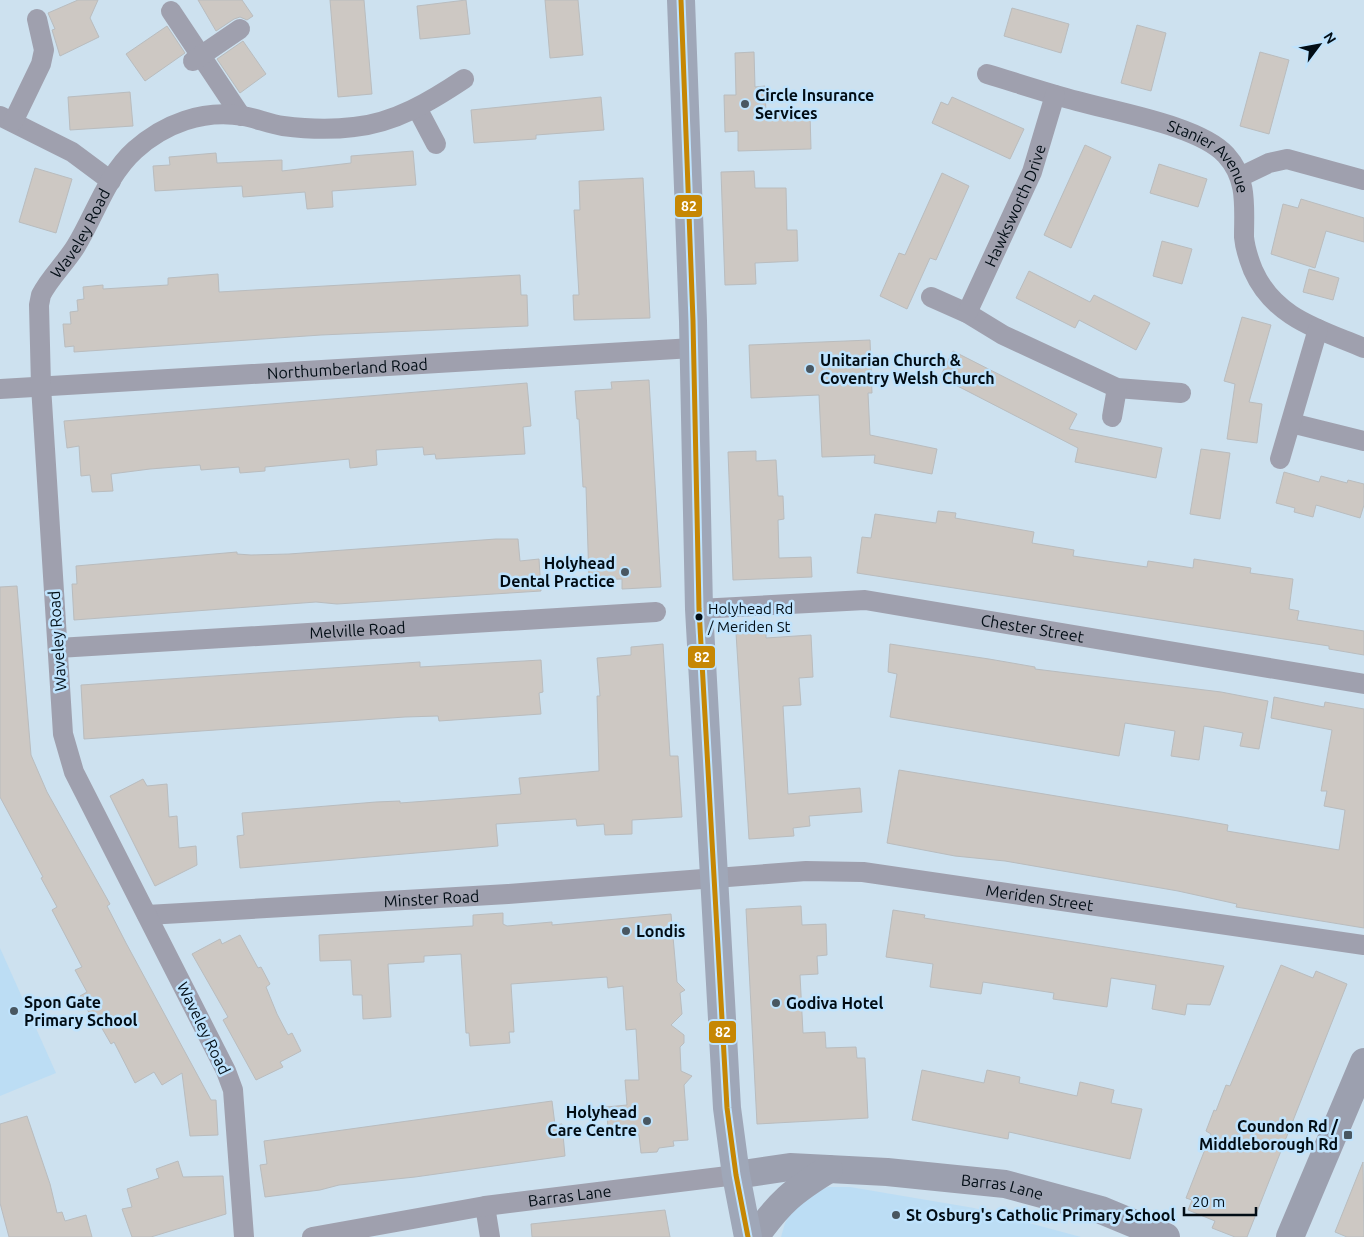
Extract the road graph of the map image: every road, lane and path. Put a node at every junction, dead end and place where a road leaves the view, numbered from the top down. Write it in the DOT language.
graph roads {
  1 [pos="681,0"];
  2 [pos="171,11"];
  3 [pos="37,19"];
  4 [pos="240,29"];
  5 [pos="197,58"];
  6 [pos="986,74"];
  7 [pos="464,79"];
  8 [pos="1056,95"];
  9 [pos="417,108"];
  10 [pos="241,116"];
  11 [pos="6,119"];
  12 [pos="436,144"];
  13 [pos="1240,177"];
  14 [pos="111,180"];
  15 [pos="1364,180"];
  16 [pos="931,297"];
  17 [pos="967,313"];
  18 [pos="1318,329"];
  19 [pos="693,348"];
  20 [pos="1364,348"];
  21 [pos="41,386"];
  22 [pos="1117,388"];
  23 [pos="0,389"];
  24 [pos="1181,393"];
  25 [pos="1112,417"];
  26 [pos="1291,422"];
  27 [pos="1364,441"];
  28 [pos="1280,460"];
  29 [pos="699,609"];
  30 [pos="656,612"];
  31 [pos="58,648"];
  32 [pos="1364,684"];
  33 [pos="715,878"];
  34 [pos="147,915"];
  35 [pos="1364,945"];
  36 [pos="1364,1062"];
  37 [pos="829,1169"];
  38 [pos="736,1175"];
  39 [pos="485,1206"];
  40 [pos="244,1237"];
  41 [pos="312,1237"];
  42 [pos="490,1237"];
  43 [pos="748,1237"];
  44 [pos="755,1237"];
  45 [pos="1166,1237"];
  46 [pos="1290,1237"];
  1 -- 19 [label="highway"];
  2 -- 5 [label="street"];
  3 -- 11 [label="street"];
  4 -- 5 [label="street"];
  5 -- 10 [label="street"];
  6 -- 8 [label="street, Stanier Avenue"];
  7 -- 9 [label="street, Waveley Road"];
  8 -- 13 [label="street, Stanier Avenue"];
  8 -- 17 [label="street, Hawksworth Drive"];
  9 -- 10 [label="street, Waveley Road"];
  9 -- 12 [label="street"];
  10 -- 14 [label="street, Waveley Road"];
  11 -- 14 [label="street"];
  13 -- 15 [label="street"];
  13 -- 18 [label="street, Stanier Avenue"];
  14 -- 21 [label="street, Waveley Road"];
  16 -- 17 [label="street"];
  17 -- 22 [label="street"];
  18 -- 20 [label="street, Stanier Avenue"];
  18 -- 26 [label="street"];
  19 -- 21 [label="street, Northumberland Road"];
  19 -- 29 [label="highway"];
  21 -- 23 [label="street, Northumberland Road"];
  21 -- 31 [label="street, Waveley Road"];
  22 -- 24 [label="street"];
  22 -- 25 [label="street"];
  26 -- 27 [label="street"];
  26 -- 28 [label="street"];
  29 -- 32 [label="street, Chester Street"];
  29 -- 33 [label="highway"];
  30 -- 31 [label="street, Melville Road"];
  31 -- 34 [label="street, Waveley Road"];
  33 -- 34 [label="street, Minster Road"];
  33 -- 35 [label="street, Meriden Street"];
  33 -- 38 [label="highway"];
  34 -- 40 [label="street, Waveley Road"];
  36 -- 46 [label="street"];
  37 -- 38 [label="street, Barras Lane"];
  37 -- 44 [label="street"];
  37 -- 45 [label="street, Barras Lane"];
  38 -- 39 [label="street, Barras Lane"];
  38 -- 43 [label="highway"];
  39 -- 41 [label="street, Barras Lane"];
  39 -- 42 [label="street"];
}
